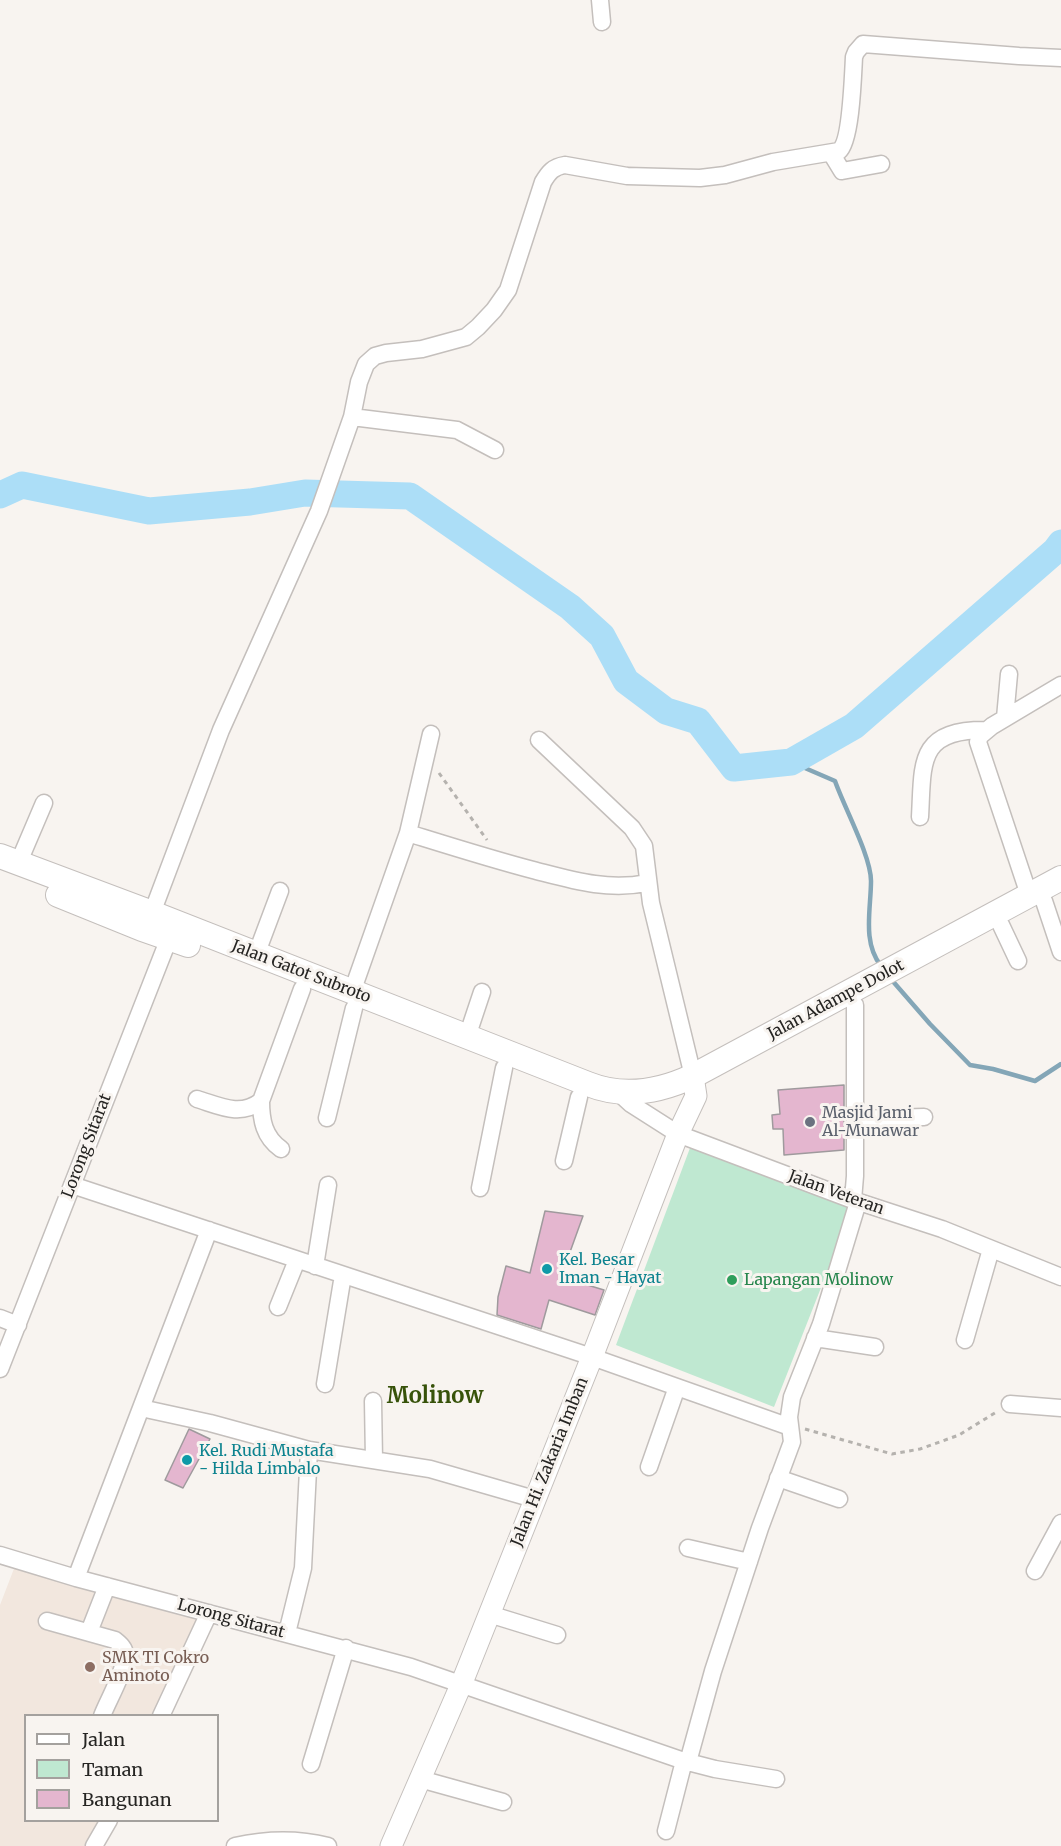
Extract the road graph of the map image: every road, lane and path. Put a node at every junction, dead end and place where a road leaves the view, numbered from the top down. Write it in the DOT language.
graph roads {
  1 [pos="600,0"];
  2 [pos="602,22"];
  3 [pos="1061,58"];
  4 [pos="831,153"];
  5 [pos="880,164"];
  6 [pos="352,417"];
  7 [pos="495,450"];
  8 [pos="1008,674"];
  9 [pos="1061,685"];
  10 [pos="1005,718"];
  11 [pos="985,730"];
  12 [pos="431,734"];
  13 [pos="539,740"];
  14 [pos="425,754"];
  15 [pos="44,803"];
  16 [pos="920,817"];
  17 [pos="408,833"];
  18 [pos="504,863"];
  19 [pos="6,864"];
  20 [pos="1061,878"];
  21 [pos="647,883"];
  22 [pos="280,891"];
  23 [pos="1044,896"];
  24 [pos="152,914"];
  25 [pos="1001,925"];
  26 [pos="172,930"];
  27 [pos="1061,952"];
  28 [pos="256,955"];
  29 [pos="1018,961"];
  30 [pos="900,974"];
  31 [pos="876,986"];
  32 [pos="302,989"];
  33 [pos="482,993"];
  34 [pos="353,1000"];
  35 [pos="855,1005"];
  36 [pos="467,1037"];
  37 [pos="520,1069"];
  38 [pos="695,1081"];
  39 [pos="607,1097"];
  40 [pos="197,1100"];
  41 [pos="261,1101"];
  42 [pos="924,1117"];
  43 [pos="327,1118"];
  44 [pos="855,1119"];
  45 [pos="678,1134"];
  46 [pos="281,1149"];
  47 [pos="564,1161"];
  48 [pos="72,1185"];
  49 [pos="328,1185"];
  50 [pos="480,1188"];
  51 [pos="855,1201"];
  52 [pos="209,1230"];
  53 [pos="991,1249"];
  54 [pos="297,1260"];
  55 [pos="315,1266"];
  56 [pos="343,1275"];
  57 [pos="1061,1277"];
  58 [pos="278,1307"];
  59 [pos="0,1318"];
  60 [pos="18,1324"];
  61 [pos="815,1338"];
  62 [pos="965,1340"];
  63 [pos="875,1347"];
  64 [pos="592,1357"];
  65 [pos="0,1369"];
  66 [pos="325,1384"];
  67 [pos="677,1387"];
  68 [pos="373,1401"];
  69 [pos="1010,1404"];
  70 [pos="141,1408"];
  71 [pos="1061,1408"];
  72 [pos="790,1427"];
  73 [pos="807,1429"];
  74 [pos="309,1450"];
  75 [pos="374,1460"];
  76 [pos="649,1467"];
  77 [pos="778,1478"];
  78 [pos="534,1499"];
  79 [pos="839,1499"];
  80 [pos="1061,1523"];
  81 [pos="688,1548"];
  82 [pos="0,1555"];
  83 [pos="749,1562"];
  84 [pos="1035,1571"];
  85 [pos="76,1578"];
  86 [pos="107,1586"];
  87 [pos="209,1613"];
  88 [pos="489,1614"];
  89 [pos="47,1621"];
  90 [pos="89,1632"];
  91 [pos="287,1633"];
  92 [pos="557,1635"];
  93 [pos="346,1648"];
  94 [pos="461,1686"];
  95 [pos="103,1714"];
  96 [pos="162,1714"];
  97 [pos="686,1762"];
  98 [pos="311,1764"];
  99 [pos="420,1779"];
  100 [pos="776,1779"];
  101 [pos="503,1802"];
  102 [pos="108,1822"];
  103 [pos="666,1831"];
  104 [pos="94,1846"];
  105 [pos="235,1846"];
  106 [pos="328,1846"];
  107 [pos="391,1846"];
  1 -- 2 [label="street"];
  3 -- 4 [label="street"];
  4 -- 5 [label="street"];
  4 -- 6 [label="street"];
  6 -- 7 [label="street"];
  6 -- 24 [label="street"];
  8 -- 10 [label="street"];
  9 -- 10 [label="street"];
  10 -- 11 [label="street"];
  11 -- 16 [label="street"];
  11 -- 23 [label="street"];
  12 -- 14 [label="street"];
  13 -- 21 [label="street"];
  14 -- 17 [label="street"];
  14 -- 18 [label="path"];
  15 -- 19 [label="street"];
  17 -- 18 [label="street"];
  17 -- 34 [label="street"];
  18 -- 21 [label="street"];
  19 -- 24 [label="highway, Jalan Gatot Subroto"];
  19 -- 26 [label="highway, Jalan Gatot Subroto"];
  20 -- 23 [label="highway, Jalan Adampe Dolot"];
  21 -- 38 [label="street"];
  22 -- 28 [label="street"];
  23 -- 25 [label="highway, Jalan Adampe Dolot"];
  23 -- 27 [label="street"];
  23 -- 30 [label="highway, Jalan Adampe Dolot"];
  24 -- 26 [label="highway, Jalan Gatot Subroto"];
  25 -- 29 [label="street"];
  25 -- 30 [label="highway, Jalan Adampe Dolot"];
  26 -- 28 [label="highway, Jalan Gatot Subroto"];
  26 -- 32 [label="highway, Jalan Gatot Subroto"];
  26 -- 48 [label="street, Lorong Sitarat"];
  28 -- 34 [label="highway, Jalan Gatot Subroto"];
  30 -- 31 [label="highway, Jalan Adampe Dolot"];
  31 -- 35 [label="highway, Jalan Adampe Dolot"];
  31 -- 38 [label="highway, Jalan Adampe Dolot"];
  32 -- 34 [label="highway, Jalan Gatot Subroto"];
  32 -- 41 [label="street"];
  33 -- 36 [label="street"];
  34 -- 36 [label="highway, Jalan Gatot Subroto"];
  34 -- 37 [label="highway, Jalan Gatot Subroto"];
  34 -- 43 [label="street"];
  35 -- 38 [label="highway, Jalan Adampe Dolot"];
  35 -- 44 [label="street"];
  36 -- 37 [label="highway, Jalan Gatot Subroto"];
  37 -- 39 [label="highway, Jalan Gatot Subroto"];
  37 -- 50 [label="street"];
  38 -- 39 [label="highway, Jalan Adampe Dolot"];
  38 -- 45 [label="main road, Jalan Hi. Zakaria Imban"];
  39 -- 45 [label="street, Jalan Veteran"];
  39 -- 47 [label="street"];
  40 -- 41 [label="street"];
  41 -- 46 [label="street"];
  42 -- 44 [label="street"];
  44 -- 51 [label="street"];
  45 -- 51 [label="street, Jalan Veteran"];
  45 -- 64 [label="main road, Jalan Hi. Zakaria Imban"];
  48 -- 52 [label="street"];
  48 -- 60 [label="street, Lorong Sitarat"];
  49 -- 55 [label="street"];
  51 -- 53 [label="street, Jalan Veteran"];
  51 -- 61 [label="street"];
  52 -- 54 [label="street"];
  52 -- 70 [label="street"];
  53 -- 57 [label="street, Jalan Veteran"];
  53 -- 62 [label="street"];
  54 -- 55 [label="street"];
  54 -- 58 [label="street"];
  55 -- 56 [label="street"];
  56 -- 64 [label="street"];
  56 -- 66 [label="street"];
  59 -- 60 [label="street"];
  60 -- 65 [label="street, Lorong Sitarat"];
  61 -- 63 [label="street"];
  61 -- 72 [label="street"];
  64 -- 67 [label="street"];
  64 -- 78 [label="main road, Jalan Hi. Zakaria Imban"];
  67 -- 72 [label="street"];
  67 -- 76 [label="street"];
  68 -- 75 [label="street"];
  69 -- 71 [label="street"];
  69 -- 73 [label="path"];
  70 -- 74 [label="street"];
  70 -- 85 [label="street"];
  72 -- 77 [label="street"];
  74 -- 75 [label="street"];
  74 -- 91 [label="street"];
  75 -- 78 [label="street"];
  77 -- 79 [label="street"];
  77 -- 83 [label="street"];
  78 -- 88 [label="main road, Jalan Hi. Zakaria Imban"];
  80 -- 84 [label="street"];
  81 -- 83 [label="street"];
  82 -- 85 [label="street, Lorong Sitarat"];
  83 -- 97 [label="street"];
  85 -- 86 [label="street, Lorong Sitarat"];
  86 -- 87 [label="street, Lorong Sitarat"];
  86 -- 90 [label="street"];
  87 -- 91 [label="street, Lorong Sitarat"];
  87 -- 96 [label="street"];
  88 -- 92 [label="street"];
  88 -- 94 [label="main road, Jalan Hi. Zakaria Imban"];
  89 -- 90 [label="street"];
  90 -- 95 [label="street"];
  91 -- 93 [label="street, Lorong Sitarat"];
  93 -- 94 [label="street, Lorong Sitarat"];
  93 -- 98 [label="street"];
  94 -- 97 [label="street, Lorong Sitarat"];
  94 -- 99 [label="main road, Jalan Hi. Zakaria Imban"];
  97 -- 100 [label="street, Lorong Sitarat"];
  97 -- 103 [label="street"];
  99 -- 101 [label="street"];
  99 -- 107 [label="main road, Jalan Hi. Zakaria Imban"];
  102 -- 104 [label="street"];
  105 -- 106 [label="street"];
}
